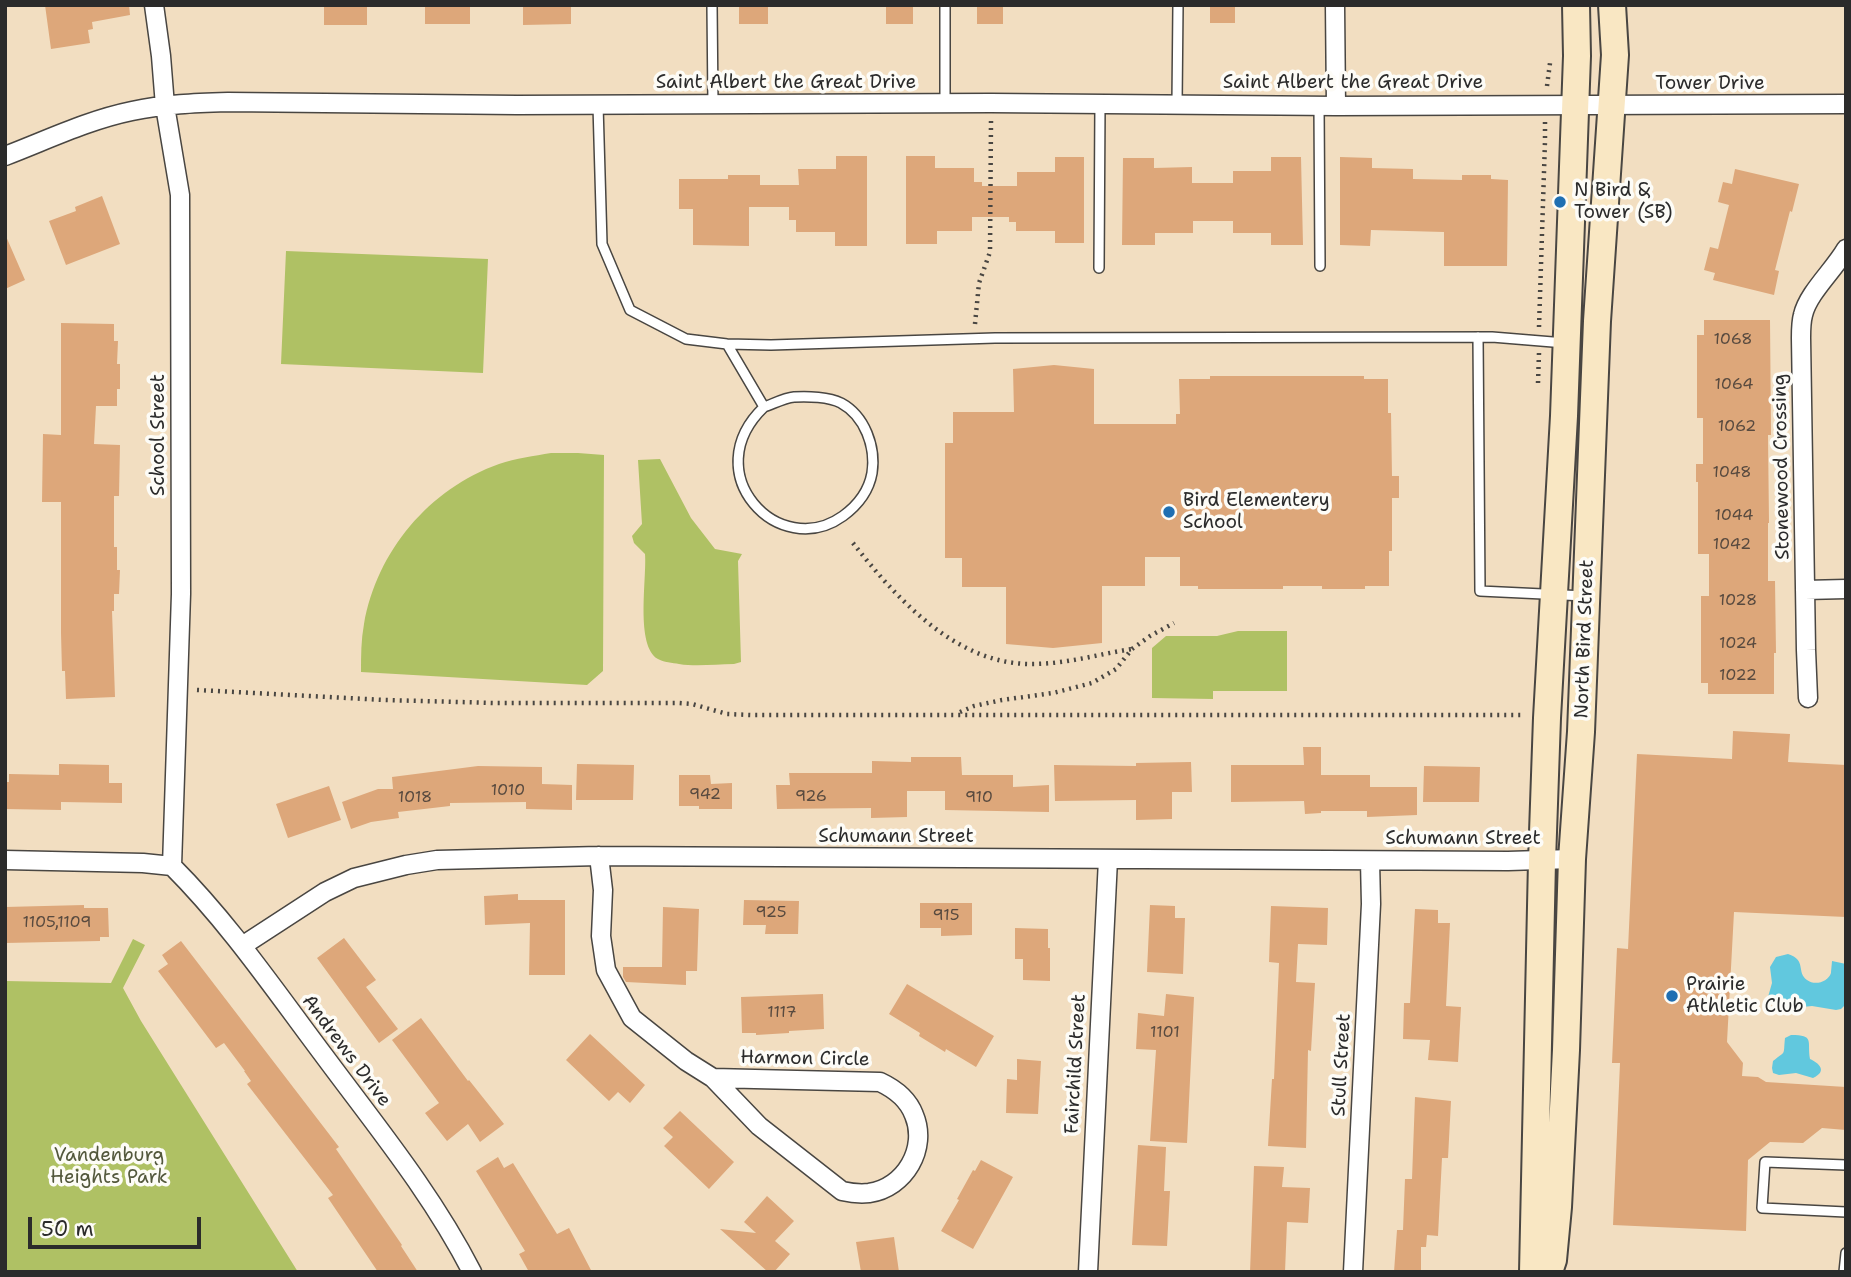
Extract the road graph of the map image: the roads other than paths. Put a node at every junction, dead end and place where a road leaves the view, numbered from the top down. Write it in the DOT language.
graph roads {
  1 [pos="154,5"];
  2 [pos="712,5"];
  3 [pos="945,5"];
  4 [pos="1178,5"];
  5 [pos="1335,5"];
  6 [pos="1576,5"];
  7 [pos="1612,5"];
  8 [pos="945,103"];
  9 [pos="1100,103"];
  10 [pos="1177,103"];
  11 [pos="1575,104"];
  12 [pos="1846,104"];
  13 [pos="598,105"];
  14 [pos="713,105"];
  15 [pos="165,106"];
  16 [pos="1327,106"];
  17 [pos="1611,106"];
  18 [pos="5,156"];
  19 [pos="1843,260"];
  20 [pos="1320,266"];
  21 [pos="1099,268"];
  22 [pos="1478,337"];
  23 [pos="727,344"];
  24 [pos="1567,344"];
  25 [pos="764,407"];
  26 [pos="1846,589"];
  27 [pos="1805,590"];
  28 [pos="1554,595"];
  29 [pos="1587,596"];
  30 [pos="1808,698"];
  31 [pos="599,856"];
  32 [pos="1108,859"];
  33 [pos="1572,859"];
  34 [pos="5,860"];
  35 [pos="1370,861"];
  36 [pos="1542,861"];
  37 [pos="172,866"];
  38 [pos="242,946"];
  39 [pos="713,1078"];
  40 [pos="1846,1166"];
  41 [pos="1846,1212"];
  42 [pos="1846,1253"];
  43 [pos="472,1272"];
  44 [pos="1088,1272"];
  45 [pos="1353,1272"];
  46 [pos="1533,1272"];
  47 [pos="1549,1272"];
  48 [pos="1844,1272"];
  1 -- 15 [label="street, School Street"];
  2 -- 14 [label="lane"];
  3 -- 8 [label="lane"];
  4 -- 10 [label="lane"];
  5 -- 16 [label="street"];
  6 -- 11 [label="street, North Bird Street"];
  7 -- 17 [label="street, North Bird Street"];
  8 -- 9 [label="street, Saint Albert the Great Drive"];
  8 -- 14 [label="street, Saint Albert the Great Drive"];
  9 -- 10 [label="street, Saint Albert the Great Drive"];
  9 -- 21 [label="lane"];
  10 -- 16 [label="street, Saint Albert the Great Drive"];
  11 -- 16 [label="street, Saint Albert the Great Drive"];
  11 -- 17 [label="street, Tower Drive"];
  11 -- 24 [label="street, North Bird Street"];
  12 -- 17 [label="street, Tower Drive"];
  13 -- 14 [label="street, Saint Albert the Great Drive"];
  13 -- 15 [label="street, Saint Albert the Great Drive"];
  13 -- 23 [label="lane"];
  15 -- 18 [label="street, Saint Albert the Great Drive"];
  15 -- 37 [label="street, School Street"];
  16 -- 20 [label="lane"];
  17 -- 29 [label="street, North Bird Street"];
  19 -- 27 [label="street, Stonewood Crossing"];
  22 -- 23 [label="lane"];
  22 -- 24 [label="lane"];
  22 -- 28 [label="lane"];
  23 -- 25 [label="lane"];
  24 -- 28 [label="street, North Bird Street"];
  25 -- 25 [label="lane"];
  26 -- 27 [label="street"];
  27 -- 30 [label="street, Stonewood Crossing"];
  28 -- 29 [label="lane"];
  28 -- 36 [label="street, North Bird Street"];
  29 -- 33 [label="street, North Bird Street"];
  31 -- 32 [label="street, Schumann Street"];
  31 -- 38 [label="street, Schumann Street"];
  31 -- 39 [label="street, Harmon Circle"];
  32 -- 35 [label="street, Schumann Street"];
  32 -- 44 [label="street, Fairchild Street"];
  33 -- 36 [label="street, Schumann Street"];
  33 -- 47 [label="street, North Bird Street"];
  34 -- 37 [label="street"];
  35 -- 36 [label="street, Schumann Street"];
  35 -- 45 [label="street, Stull Street"];
  36 -- 46 [label="street, North Bird Street"];
  37 -- 38 [label="street, Andrews Drive"];
  38 -- 43 [label="street, Andrews Drive"];
  39 -- 39 [label="street, Harmon Circle"];
  40 -- 41 [label="lane"];
  42 -- 48 [label="lane"];
}
